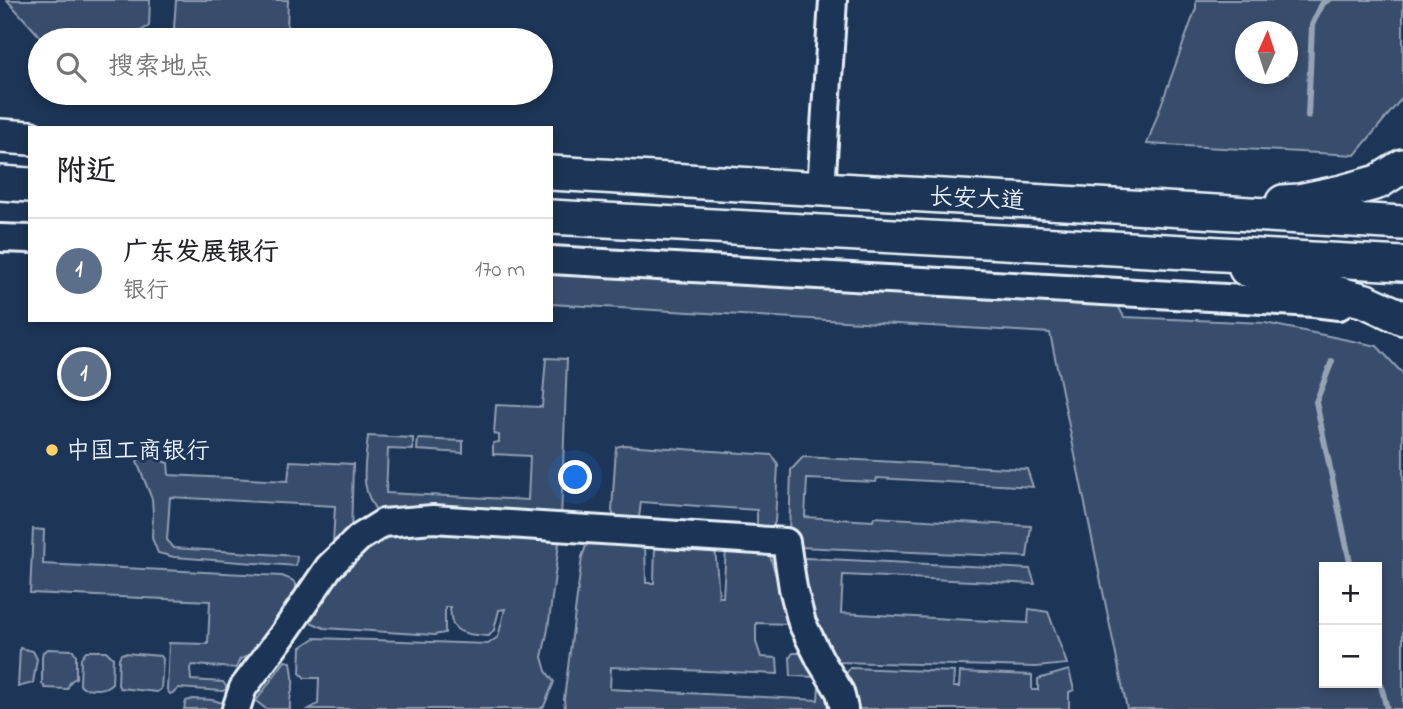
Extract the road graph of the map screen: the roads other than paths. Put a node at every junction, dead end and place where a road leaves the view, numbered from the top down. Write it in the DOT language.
graph roads {
  1 [pos="832,0"];
  2 [pos="0,136"];
  3 [pos="28,138"];
  4 [pos="1403,166"];
  5 [pos="553,173"];
  6 [pos="0,183"];
  7 [pos="28,185"];
  8 [pos="821,190"];
  9 [pos="1185,210"];
  10 [pos="553,217"];
  11 [pos="1403,223"];
  12 [pos="0,238"];
  13 [pos="28,239"];
  14 [pos="1186,251"];
  15 [pos="553,260"];
  16 [pos="1403,264"];
  17 [pos="1403,318"];
  18 [pos="1403,329"];
  19 [pos="236,709"];
  20 [pos="844,709"];
  1 -- 8 [label="street"];
  2 -- 3 [label="main road"];
  4 -- 9 [label="main road"];
  5 -- 8 [label="main road, 长安大道"];
  6 -- 7 [label="main road"];
  8 -- 9 [label="main road, 长安大道"];
  9 -- 11 [label="main road, 长安大道"];
  10 -- 14 [label="main road, 长安大道"];
  12 -- 13 [label="street"];
  14 -- 16 [label="main road, 长安大道"];
  14 -- 17 [label="main road"];
  15 -- 18 [label="street"];
  19 -- 20 [label="street"];
}
